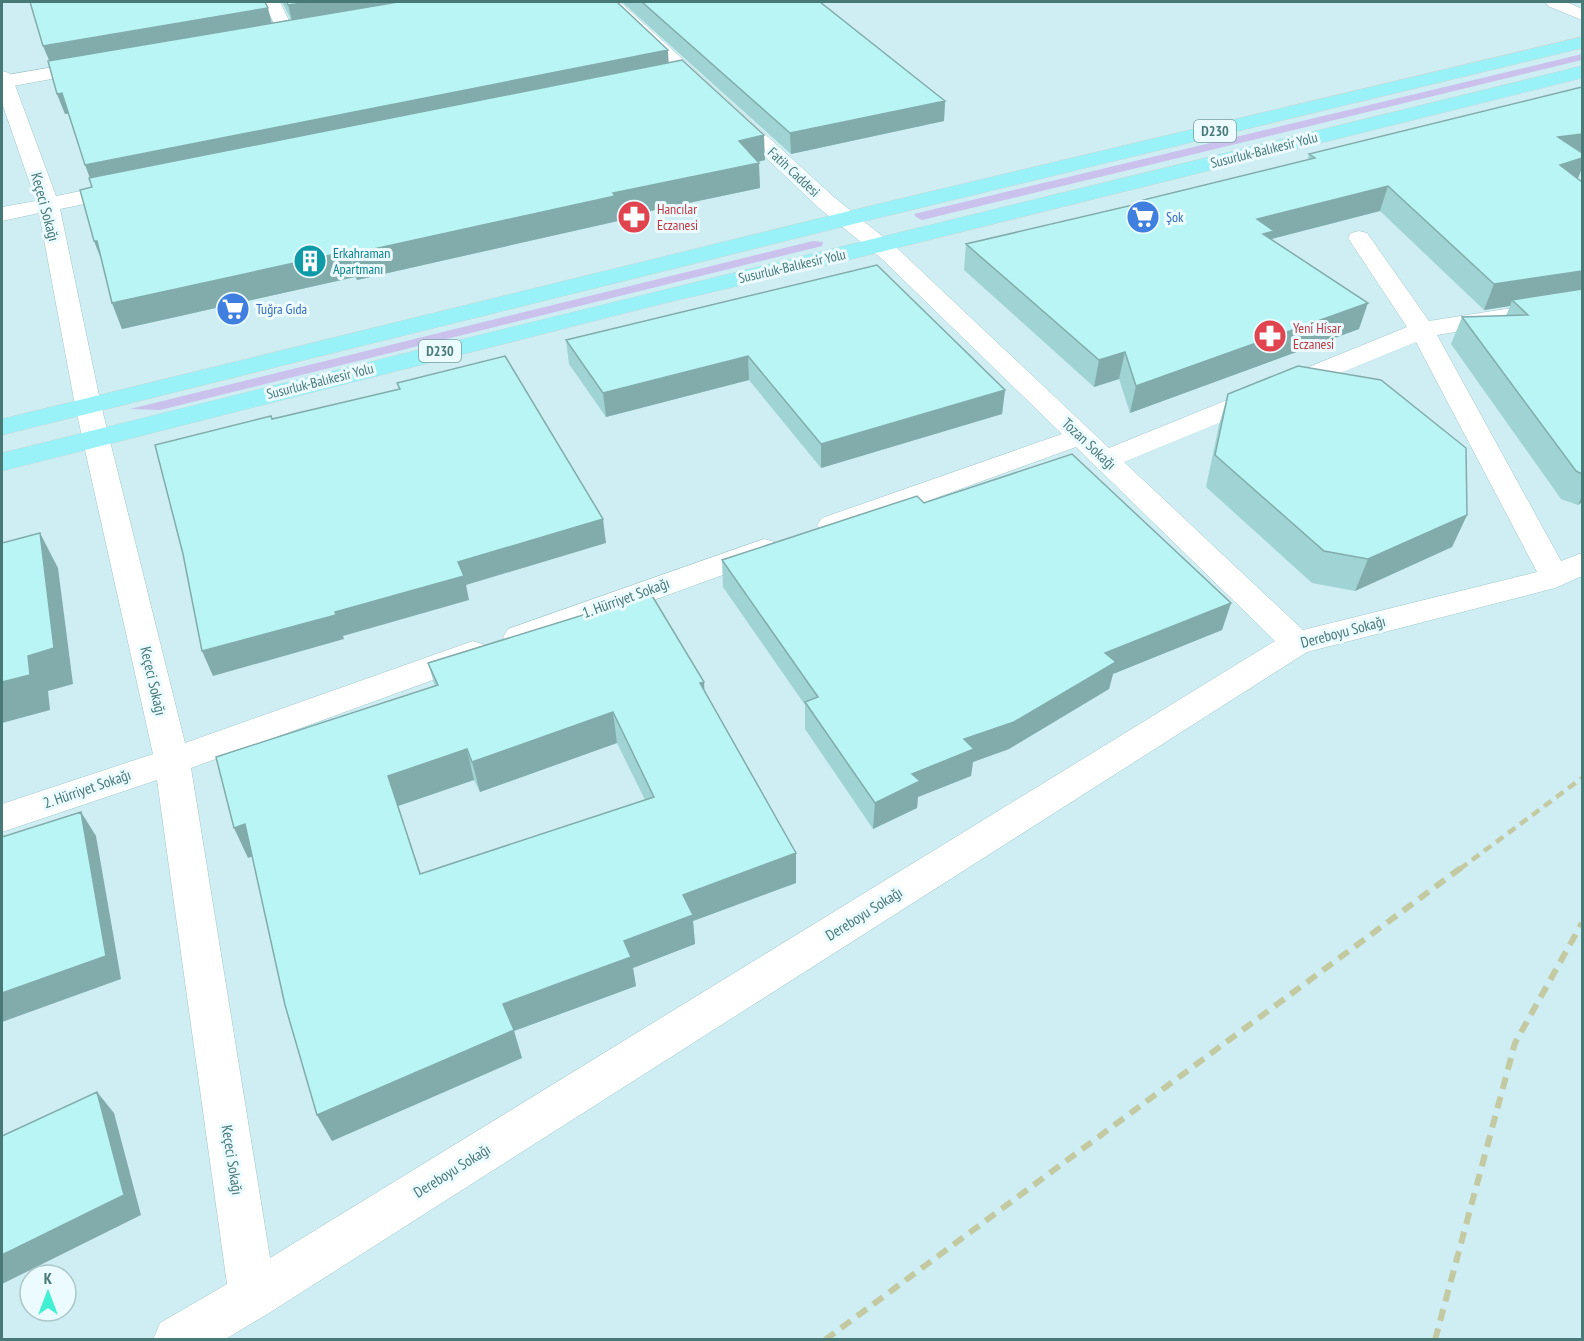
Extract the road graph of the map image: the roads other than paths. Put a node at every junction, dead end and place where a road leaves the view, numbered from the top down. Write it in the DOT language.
graph roads {
  1 [pos="272,2"];
  2 [pos="610,2"];
  3 [pos="1554,2"];
  4 [pos="1582,15"];
  5 [pos="309,29"];
  6 [pos="286,33"];
  7 [pos="263,37"];
  8 [pos="1582,43"];
  9 [pos="110,63"];
  10 [pos="1582,72"];
  11 [pos="689,74"];
  12 [pos="666,79"];
  13 [pos="2,80"];
  14 [pos="141,186"];
  15 [pos="48,204"];
  16 [pos="2,214"];
  17 [pos="846,219"];
  18 [pos="1359,238"];
  19 [pos="879,245"];
  20 [pos="1582,304"];
  21 [pos="1422,330"];
  22 [pos="88,405"];
  23 [pos="2,427"];
  24 [pos="1081,436"];
  25 [pos="95,437"];
  26 [pos="1106,459"];
  27 [pos="2,462"];
  28 [pos="1569,570"];
  29 [pos="1297,644"];
  30 [pos="172,761"];
  31 [pos="2,818"];
  32 [pos="252,1296"];
  33 [pos="177,1340"];
  1 -- 6 [label="street"];
  2 -- 11 [label="street, Fatih Caddesi"];
  3 -- 4 [label="street"];
  5 -- 6 [label="street"];
  6 -- 7 [label="street"];
  8 -- 17 [label="highway, Susurluk-Balıkesir Yolu / D230"];
  9 -- 13 [label="street"];
  10 -- 19 [label="highway, Susurluk-Balıkesir Yolu / D230"];
  11 -- 12 [label="street"];
  11 -- 17 [label="street, Fatih Caddesi"];
  13 -- 15 [label="street, Keçeci Sokağı"];
  14 -- 15 [label="street"];
  15 -- 16 [label="street"];
  15 -- 22 [label="street, Keçeci Sokağı"];
  17 -- 19 [label="street, Fatih Caddesi"];
  17 -- 22 [label="highway, Susurluk-Balıkesir Yolu / D230"];
  18 -- 21 [label="street"];
  19 -- 24 [label="street, Tozan Sokağı"];
  19 -- 25 [label="highway, Susurluk-Balıkesir Yolu / D230"];
  20 -- 21 [label="street"];
  21 -- 26 [label="street"];
  21 -- 28 [label="street"];
  22 -- 23 [label="highway, Susurluk-Balıkesir Yolu / D230"];
  22 -- 25 [label="street, Keçeci Sokağı"];
  24 -- 26 [label="street, Tozan Sokağı"];
  24 -- 30 [label="street, 1. Hürriyet Sokağı"];
  25 -- 27 [label="highway, Susurluk-Balıkesir Yolu / D230"];
  25 -- 30 [label="street, Keçeci Sokağı"];
  26 -- 29 [label="street, Tozan Sokağı"];
  28 -- 29 [label="street, Dereboyu Sokağı"];
  29 -- 32 [label="street, Dereboyu Sokağı"];
  30 -- 31 [label="street, 2. Hürriyet Sokağı"];
  30 -- 32 [label="street, Keçeci Sokağı"];
  32 -- 33 [label="street, Dereboyu Sokağı"];
}
